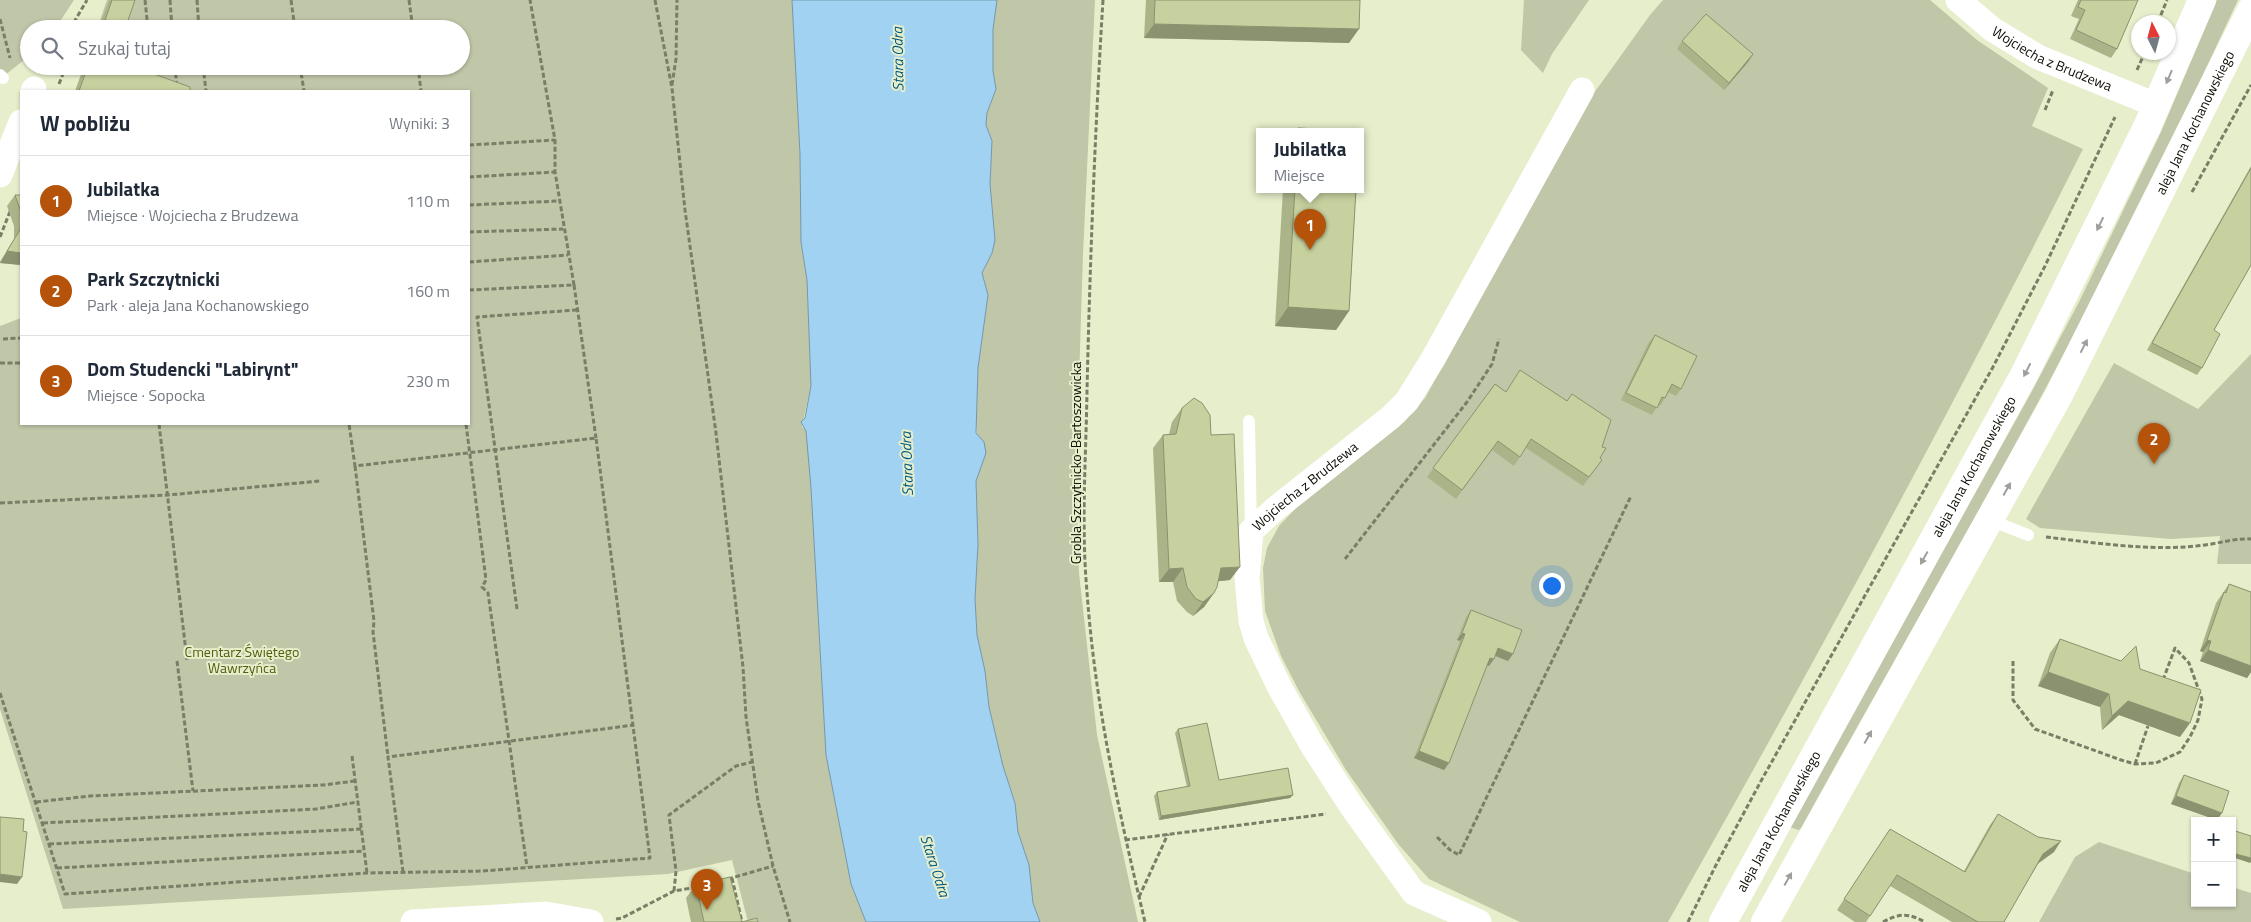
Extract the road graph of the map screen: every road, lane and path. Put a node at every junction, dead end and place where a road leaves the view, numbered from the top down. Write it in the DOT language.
graph roads {
  1 [pos="87,0"];
  2 [pos="145,0"];
  3 [pos="170,0"];
  4 [pos="197,0"];
  5 [pos="291,0"];
  6 [pos="410,0"];
  7 [pos="530,0"];
  8 [pos="655,0"];
  9 [pos="677,0"];
  10 [pos="1102,0"];
  11 [pos="1958,0"];
  12 [pos="2167,0"];
  13 [pos="2202,0"];
  14 [pos="2251,10"];
  15 [pos="2161,15"];
  16 [pos="0,20"];
  17 [pos="75,20"];
  18 [pos="147,20"];
  19 [pos="171,20"];
  20 [pos="198,20"];
  21 [pos="294,20"];
  22 [pos="412,20"];
  23 [pos="2141,60"];
  24 [pos="3,72"];
  25 [pos="57,75"];
  26 [pos="152,75"];
  27 [pos="176,75"];
  28 [pos="204,75"];
  29 [pos="301,75"];
  30 [pos="419,75"];
  31 [pos="153,80"];
  32 [pos="169,86"];
  33 [pos="672,88"];
  34 [pos="42,90"];
  35 [pos="178,90"];
  36 [pos="206,90"];
  37 [pos="304,90"];
  38 [pos="421,90"];
  39 [pos="1582,90"];
  40 [pos="2127,92"];
  41 [pos="2156,105"];
  42 [pos="20,125"];
  43 [pos="555,140"];
  44 [pos="470,145"];
  45 [pos="555,172"];
  46 [pos="0,175"];
  47 [pos="470,178"];
  48 [pos="14,201"];
  49 [pos="559,201"];
  50 [pos="470,205"];
  51 [pos="563,229"];
  52 [pos="470,232"];
  53 [pos="0,237"];
  54 [pos="568,255"];
  55 [pos="470,262"];
  56 [pos="574,285"];
  57 [pos="470,290"];
  58 [pos="577,310"];
  59 [pos="20,338"];
  60 [pos="3,339"];
  61 [pos="1499,339"];
  62 [pos="0,363"];
  63 [pos="20,363"];
  64 [pos="1249,421"];
  65 [pos="159,425"];
  66 [pos="349,425"];
  67 [pos="466,425"];
  68 [pos="596,438"];
  69 [pos="494,451"];
  70 [pos="470,453"];
  71 [pos="355,466"];
  72 [pos="320,481"];
  73 [pos="168,496"];
  74 [pos="1631,496"];
  75 [pos="0,503"];
  76 [pos="1990,520"];
  77 [pos="1251,531"];
  78 [pos="2028,535"];
  79 [pos="2251,538"];
  80 [pos="1345,559"];
  81 [pos="517,610"];
  82 [pos="187,660"];
  83 [pos="177,661"];
  84 [pos="2013,661"];
  85 [pos="2163,681"];
  86 [pos="0,693"];
  87 [pos="2,702"];
  88 [pos="634,725"];
  89 [pos="2148,726"];
  90 [pos="508,740"];
  91 [pos="352,756"];
  92 [pos="388,757"];
  93 [pos="752,762"];
  94 [pos="2135,764"];
  95 [pos="355,781"];
  96 [pos="193,791"];
  97 [pos="36,802"];
  98 [pos="358,802"];
  99 [pos="1352,807"];
  100 [pos="43,823"];
  101 [pos="362,829"];
  102 [pos="1168,834"];
  103 [pos="1437,837"];
  104 [pos="1125,840"];
  105 [pos="49,844"];
  106 [pos="364,851"];
  107 [pos="773,866"];
  108 [pos="527,867"];
  109 [pos="57,868"];
  110 [pos="403,872"];
  111 [pos="367,873"];
  112 [pos="732,878"];
  113 [pos="726,880"];
  114 [pos="702,886"];
  115 [pos="674,891"];
  116 [pos="1139,897"];
  117 [pos="413,922"];
  118 [pos="591,922"];
  119 [pos="742,922"];
  120 [pos="790,922"];
  121 [pos="1144,922"];
  122 [pos="1479,922"];
  123 [pos="1688,922"];
  124 [pos="1723,922"];
  125 [pos="1765,922"];
  126 [pos="1883,922"];
  127 [pos="1925,922"];
  1 -- 17 [label="path"];
  2 -- 18 [label="path"];
  3 -- 19 [label="path"];
  4 -- 20 [label="path"];
  5 -- 21 [label="path"];
  6 -- 22 [label="path"];
  7 -- 43 [label="path"];
  8 -- 33 [label="path"];
  9 -- 33 [label="path"];
  10 -- 104 [label="path, Grobla Szczytnicko-Bartoszowicka"];
  11 -- 40 [label="street, Wojciecha z Brudzewa"];
  12 -- 15 [label="path"];
  13 -- 41 [label="main road, aleja Jana Kochanowskiego, one-way"];
  76 -- 14 [label="main road, aleja Jana Kochanowskiego, one-way"];
  16 -- 24 [label="path"];
  23 -- 40 [label="path"];
  25 -- 34 [label="path"];
  26 -- 31 [label="path"];
  27 -- 35 [label="path"];
  28 -- 36 [label="path"];
  29 -- 37 [label="path"];
  30 -- 38 [label="path"];
  32 -- 35 [label="path"];
  33 -- 93 [label="path"];
  39 -- 77 [label="street, Wojciecha z Brudzewa"];
  40 -- 41 [label="street, Wojciecha z Brudzewa"];
  40 -- 123 [label="path"];
  41 -- 124 [label="main road, aleja Jana Kochanowskiego, one-way"];
  42 -- 46 [label="street"];
  43 -- 44 [label="path"];
  43 -- 45 [label="path"];
  45 -- 47 [label="path"];
  45 -- 49 [label="path"];
  48 -- 53 [label="path"];
  49 -- 50 [label="path"];
  49 -- 51 [label="path"];
  51 -- 52 [label="path"];
  51 -- 54 [label="path"];
  54 -- 55 [label="path"];
  54 -- 56 [label="path"];
  56 -- 57 [label="path"];
  56 -- 58 [label="path"];
  58 -- 68 [label="path"];
  58 -- 69 [label="path"];
  59 -- 60 [label="path"];
  61 -- 80 [label="path"];
  62 -- 63 [label="path"];
  64 -- 77 [label="lane"];
  65 -- 73 [label="path"];
  66 -- 71 [label="path"];
  67 -- 70 [label="path"];
  68 -- 69 [label="path"];
  68 -- 88 [label="path"];
  69 -- 70 [label="path"];
  69 -- 81 [label="path"];
  70 -- 71 [label="path"];
  70 -- 90 [label="path"];
  71 -- 92 [label="path"];
  72 -- 73 [label="path"];
  73 -- 75 [label="path"];
  73 -- 82 [label="path"];
  74 -- 103 [label="path"];
  76 -- 78 [label="lane"];
  125 -- 76 [label="main road, aleja Jana Kochanowskiego, one-way"];
  77 -- 99 [label="street, Wojciecha z Brudzewa"];
  78 -- 79 [label="path"];
  83 -- 96 [label="path"];
  84 -- 94 [label="path"];
  85 -- 94 [label="path"];
  86 -- 87 [label="path"];
  87 -- 97 [label="path"];
  88 -- 90 [label="path"];
  88 -- 108 [label="path"];
  89 -- 94 [label="path"];
  90 -- 92 [label="path"];
  90 -- 108 [label="path"];
  91 -- 95 [label="path"];
  92 -- 110 [label="path"];
  93 -- 107 [label="path"];
  93 -- 115 [label="path"];
  95 -- 96 [label="path"];
  95 -- 98 [label="path"];
  96 -- 97 [label="path"];
  97 -- 100 [label="path"];
  98 -- 100 [label="path"];
  98 -- 101 [label="path"];
  99 -- 102 [label="path"];
  99 -- 122 [label="street, Wojciecha z Brudzewa"];
  100 -- 105 [label="path"];
  101 -- 105 [label="path"];
  101 -- 106 [label="path"];
  102 -- 104 [label="path"];
  102 -- 116 [label="path"];
  104 -- 116 [label="path, Grobla Szczytnicko-Bartoszowicka"];
  105 -- 109 [label="path"];
  106 -- 109 [label="path"];
  106 -- 111 [label="path"];
  107 -- 112 [label="path"];
  107 -- 120 [label="path"];
  108 -- 110 [label="path"];
  109 -- 111 [label="path"];
  110 -- 111 [label="path"];
  112 -- 113 [label="path"];
  112 -- 119 [label="path"];
  114 -- 115 [label="path"];
  115 -- 118 [label="path"];
  116 -- 121 [label="path, Grobla Szczytnicko-Bartoszowicka"];
  117 -- 118 [label="street"];
  126 -- 127 [label="path"];
}
